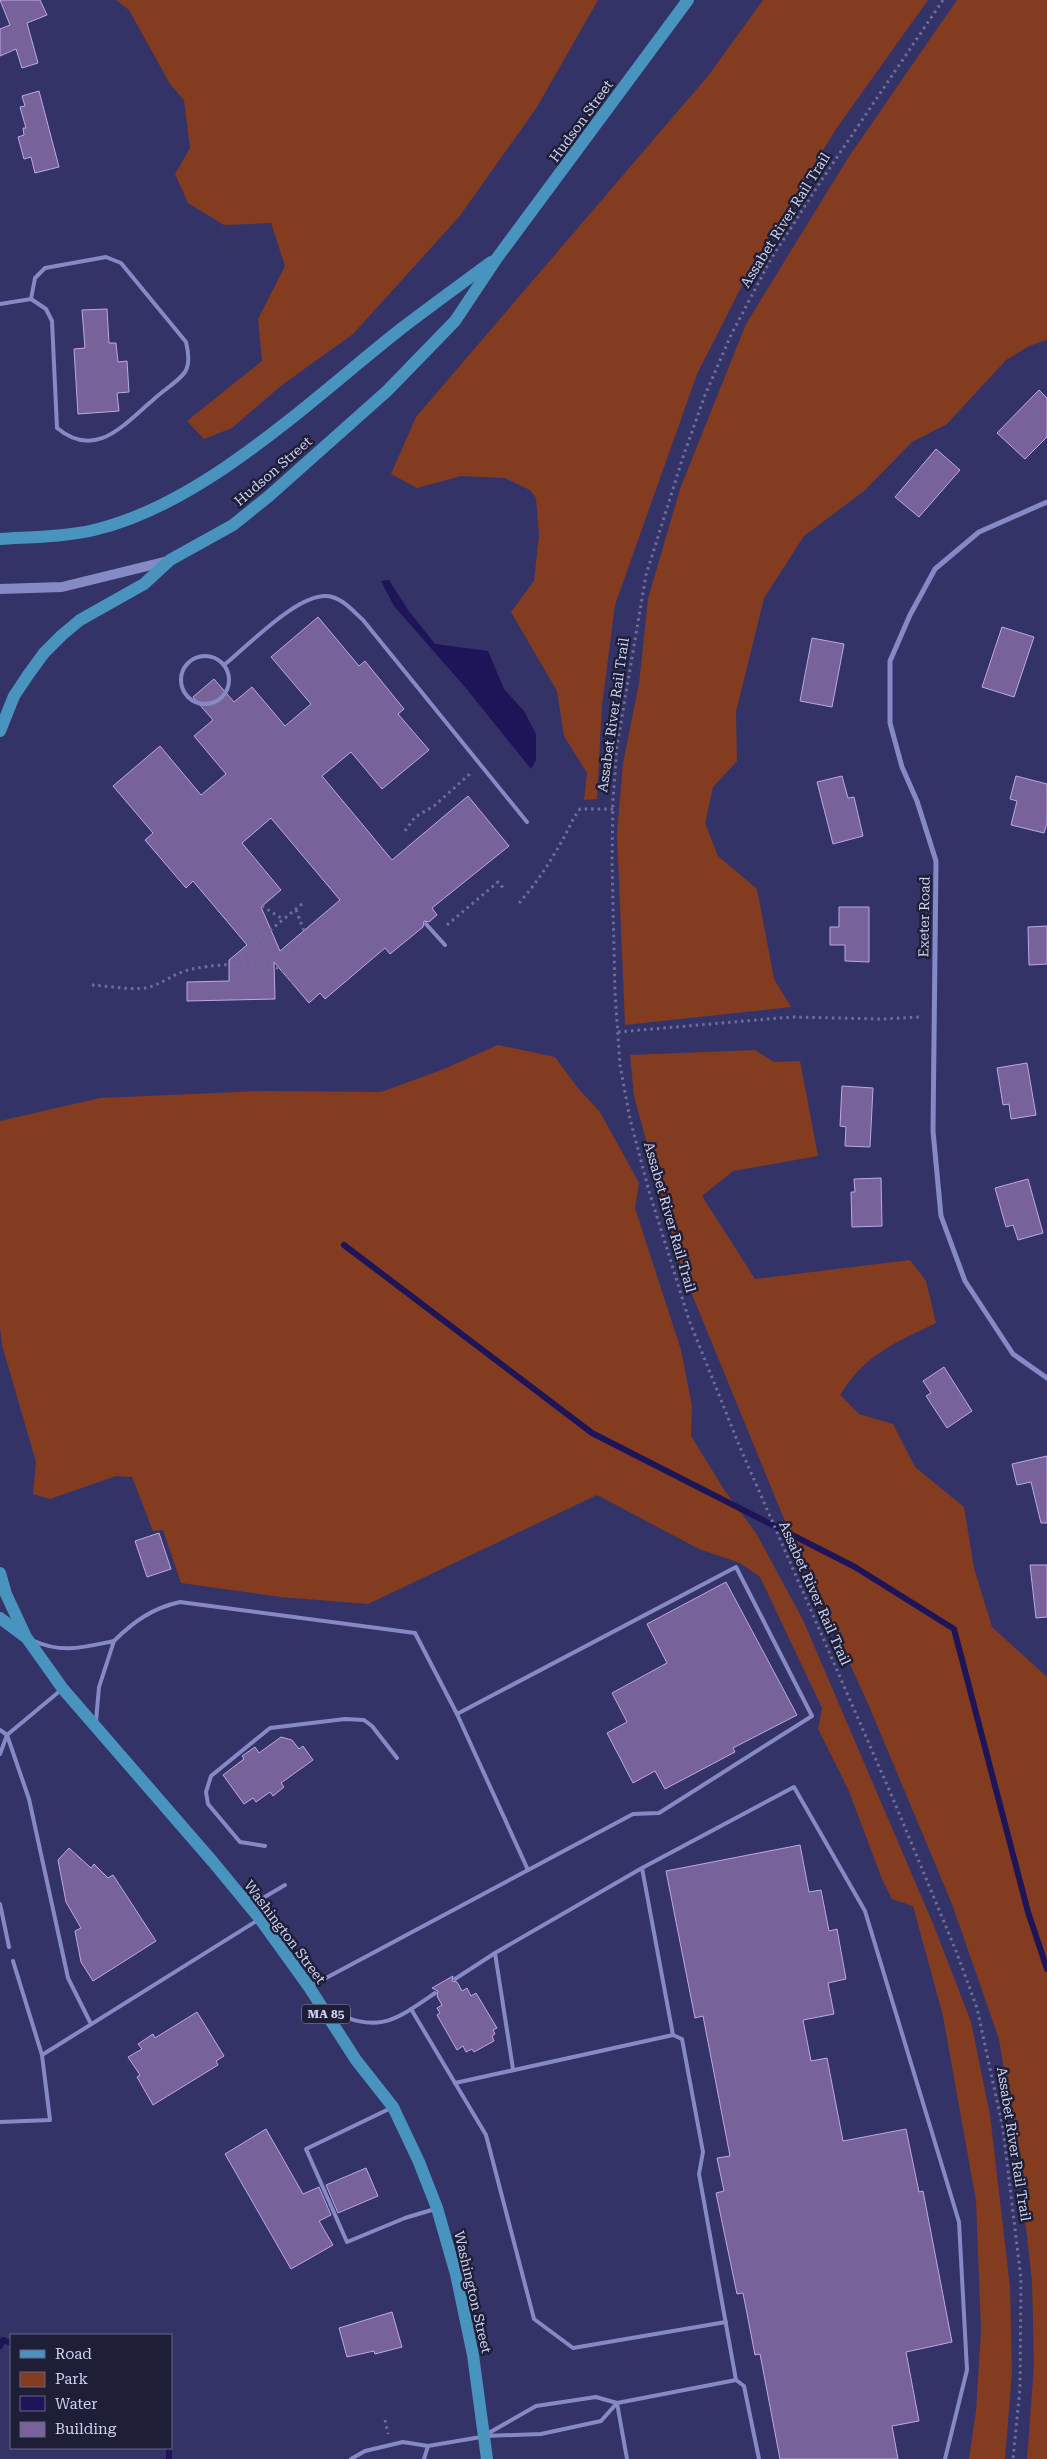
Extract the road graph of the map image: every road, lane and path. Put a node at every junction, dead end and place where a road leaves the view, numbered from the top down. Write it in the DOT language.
graph roads {
  1 [pos="688,0"];
  2 [pos="943,0"];
  3 [pos="496,258"];
  4 [pos="31,299"];
  5 [pos="0,304"];
  6 [pos="1047,502"];
  7 [pos="0,539"];
  8 [pos="170,560"];
  9 [pos="0,589"];
  10 [pos="224,665"];
  11 [pos="0,731"];
  12 [pos="475,770"];
  13 [pos="613,809"];
  14 [pos="527,822"];
  15 [pos="405,831"];
  16 [pos="504,889"];
  17 [pos="519,903"];
  18 [pos="302,904"];
  19 [pos="262,906"];
  20 [pos="296,910"];
  21 [pos="284,920"];
  22 [pos="426,924"];
  23 [pos="447,925"];
  24 [pos="304,931"];
  25 [pos="445,945"];
  26 [pos="232,965"];
  27 [pos="92,985"];
  28 [pos="295,986"];
  29 [pos="933,1017"];
  30 [pos="618,1032"];
  31 [pos="1047,1378"];
  32 [pos="0,1573"];
  33 [pos="0,1618"];
  34 [pos="26,1638"];
  35 [pos="114,1641"];
  36 [pos="63,1689"];
  37 [pos="457,1714"];
  38 [pos="95,1728"];
  39 [pos="0,1730"];
  40 [pos="7,1736"];
  41 [pos="0,1754"];
  42 [pos="397,1758"];
  43 [pos="265,1846"];
  44 [pos="642,1868"];
  45 [pos="528,1870"];
  46 [pos="285,1885"];
  47 [pos="0,1904"];
  48 [pos="249,1906"];
  49 [pos="260,1919"];
  50 [pos="10,1947"];
  51 [pos="495,1953"];
  52 [pos="13,1961"];
  53 [pos="456,1979"];
  54 [pos="309,1988"];
  55 [pos="435,1993"];
  56 [pos="322,2007"];
  57 [pos="411,2009"];
  58 [pos="91,2024"];
  59 [pos="673,2035"];
  60 [pos="42,2055"];
  61 [pos="513,2069"];
  62 [pos="455,2083"];
  63 [pos="393,2107"];
  64 [pos="0,2122"];
  65 [pos="437,2208"];
  66 [pos="726,2322"];
  67 [pos="736,2380"];
  68 [pos="617,2403"];
  69 [pos="385,2420"];
  70 [pos="483,2436"];
  71 [pos="389,2437"];
  72 [pos="428,2446"];
  73 [pos="352,2459"];
  74 [pos="424,2459"];
  75 [pos="487,2459"];
  76 [pos="627,2459"];
  77 [pos="759,2459"];
  78 [pos="945,2459"];
  79 [pos="1013,2459"];
  1 -- 3 [label="main road, Hudson Street"];
  2 -- 13 [label="path, Assabet River Rail Trail"];
  3 -- 7 [label="main road, Hudson Street"];
  3 -- 8 [label="main road, Hudson Street"];
  4 -- 4 [label="lane"];
  4 -- 5 [label="lane"];
  6 -- 29 [label="street, Exeter Road"];
  8 -- 9 [label="main road, Hudson Street"];
  8 -- 11 [label="main road"];
  10 -- 10 [label="lane"];
  10 -- 14 [label="lane"];
  12 -- 15 [label="path"];
  13 -- 17 [label="path"];
  13 -- 30 [label="path, Assabet River Rail Trail"];
  16 -- 23 [label="path"];
  18 -- 20 [label="path"];
  19 -- 21 [label="path"];
  20 -- 21 [label="path"];
  20 -- 24 [label="path"];
  21 -- 26 [label="path"];
  22 -- 25 [label="lane"];
  26 -- 27 [label="path"];
  26 -- 28 [label="path"];
  29 -- 30 [label="path"];
  29 -- 31 [label="street, Exeter Road"];
  30 -- 79 [label="path, Assabet River Rail Trail"];
  32 -- 34 [label="main road, Washington Street / MA 85"];
  33 -- 34 [label="main road, Washington Street / MA 85"];
  34 -- 35 [label="lane"];
  34 -- 36 [label="main road, Washington Street / MA 85"];
  35 -- 37 [label="lane"];
  35 -- 38 [label="lane"];
  36 -- 38 [label="main road, Washington Street / MA 85"];
  36 -- 40 [label="lane"];
  37 -- 45 [label="lane"];
  37 -- 45 [label="lane"];
  38 -- 48 [label="main road, Washington Street / MA 85"];
  39 -- 40 [label="lane"];
  40 -- 41 [label="lane"];
  40 -- 58 [label="lane"];
  42 -- 43 [label="lane"];
  44 -- 51 [label="lane"];
  44 -- 59 [label="lane"];
  44 -- 78 [label="lane"];
  45 -- 54 [label="lane"];
  46 -- 48 [label="lane"];
  47 -- 50 [label="lane"];
  48 -- 49 [label="main road, Washington Street / MA 85"];
  49 -- 54 [label="main road, Washington Street / MA 85"];
  49 -- 58 [label="lane"];
  51 -- 53 [label="lane"];
  51 -- 61 [label="lane"];
  52 -- 60 [label="lane"];
  54 -- 56 [label="main road, Washington Street / MA 85"];
  55 -- 57 [label="lane"];
  56 -- 57 [label="lane"];
  56 -- 63 [label="main road, Washington Street / MA 85"];
  57 -- 62 [label="lane"];
  58 -- 60 [label="lane"];
  59 -- 61 [label="lane"];
  59 -- 66 [label="lane"];
  60 -- 64 [label="lane"];
  61 -- 62 [label="lane"];
  62 -- 66 [label="lane"];
  63 -- 65 [label="main road, Washington Street / MA 85"];
  63 -- 65 [label="lane"];
  65 -- 70 [label="main road, Washington Street / MA 85"];
  66 -- 67 [label="lane"];
  67 -- 68 [label="lane"];
  67 -- 77 [label="lane"];
  68 -- 70 [label="lane"];
  68 -- 70 [label="lane"];
  68 -- 76 [label="lane"];
  69 -- 71 [label="path"];
  70 -- 72 [label="lane"];
  70 -- 75 [label="main road, Washington Street / MA 85"];
  72 -- 73 [label="lane"];
  72 -- 74 [label="lane"];
}
